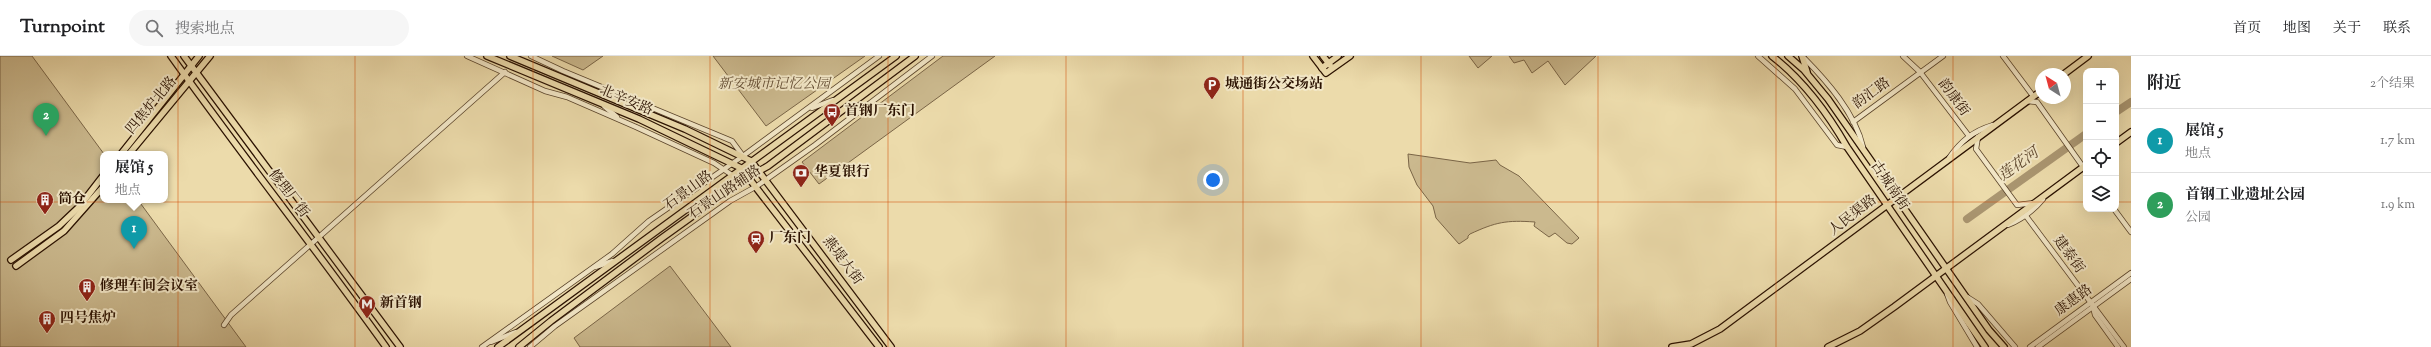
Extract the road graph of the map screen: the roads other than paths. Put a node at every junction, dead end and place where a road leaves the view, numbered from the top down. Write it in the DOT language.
graph roads {
  1 [pos="171,56"];
  2 [pos="184,56"];
  3 [pos="199,56"];
  4 [pos="210,56"];
  5 [pos="467,56"];
  6 [pos="487,56"];
  7 [pos="510,56"];
  8 [pos="531,56"];
  9 [pos="879,56"];
  10 [pos="896,56"];
  11 [pos="915,56"];
  12 [pos="932,56"];
  13 [pos="1313,56"];
  14 [pos="1323,56"];
  15 [pos="1338,56"];
  16 [pos="1350,56"];
  17 [pos="1758,56"];
  18 [pos="1772,56"];
  19 [pos="1788,56"];
  20 [pos="1802,56"];
  21 [pos="1903,56"];
  22 [pos="1943,56"];
  23 [pos="2003,56"];
  24 [pos="2088,56"];
  25 [pos="1328,63"];
  26 [pos="191,66"];
  27 [pos="1322,68"];
  28 [pos="1332,69"];
  29 [pos="2071,69"];
  30 [pos="563,71"];
  31 [pos="196,72"];
  32 [pos="505,72"];
  33 [pos="1920,72"];
  34 [pos="184,74"];
  35 [pos="1807,74"];
  36 [pos="189,81"];
  37 [pos="573,83"];
  38 [pos="2033,96"];
  39 [pos="839,98"];
  40 [pos="2027,101"];
  41 [pos="602,103"];
  42 [pos="806,110"];
  43 [pos="620,120"];
  44 [pos="1853,122"];
  45 [pos="1994,125"];
  46 [pos="2131,132"];
  47 [pos="1968,136"];
  48 [pos="1978,136"];
  49 [pos="2119,141"];
  50 [pos="1847,147"];
  51 [pos="123,151"];
  52 [pos="131,151"];
  53 [pos="1863,151"];
  54 [pos="744,156"];
  55 [pos="1949,158"];
  56 [pos="751,161"];
  57 [pos="732,162"];
  58 [pos="2083,165"];
  59 [pos="723,168"];
  60 [pos="742,168"];
  61 [pos="2083,169"];
  62 [pos="759,171"];
  63 [pos="732,175"];
  64 [pos="749,177"];
  65 [pos="100,180"];
  66 [pos="765,180"];
  67 [pos="757,186"];
  68 [pos="100,190"];
  69 [pos="2045,195"];
  70 [pos="1897,197"];
  71 [pos="2034,203"];
  72 [pos="1887,205"];
  73 [pos="2116,212"];
  74 [pos="2026,216"];
  75 [pos="2000,227"];
  76 [pos="2131,232"];
  77 [pos="318,236"];
  78 [pos="311,243"];
  79 [pos="622,258"];
  80 [pos="11,260"];
  81 [pos="16,266"];
  82 [pos="1945,267"];
  83 [pos="593,268"];
  84 [pos="2131,273"];
  85 [pos="1936,275"];
  86 [pos="2131,279"];
  87 [pos="1946,288"];
  88 [pos="1964,295"];
  89 [pos="2091,305"];
  90 [pos="224,325"];
  91 [pos="520,331"];
  92 [pos="386,347"];
  93 [pos="400,347"];
  94 [pos="482,347"];
  95 [pos="498,347"];
  96 [pos="519,347"];
  97 [pos="530,347"];
  98 [pos="879,347"];
  99 [pos="891,347"];
  100 [pos="1672,347"];
  101 [pos="1828,347"];
  102 [pos="1977,347"];
  103 [pos="1985,347"];
  104 [pos="2004,347"];
  105 [pos="2015,347"];
  106 [pos="2030,347"];
  107 [pos="2038,347"];
  108 [pos="2118,347"];
  109 [pos="2124,347"];
  1 -- 34 [label="main road, 修理厂街"];
  2 -- 26 [label="main road, 修理厂街"];
  3 -- 26 [label="main road, 四焦炉北路"];
  4 -- 31 [label="main road, 四焦炉北路"];
  5 -- 32 [label="street"];
  6 -- 41 [label="main road, 北辛安路"];
  7 -- 37 [label="main road, 北辛安路"];
  8 -- 30 [label="street"];
  9 -- 42 [label="street, 石景山路辅路"];
  10 -- 39 [label="main road, 石景山路"];
  11 -- 62 [label="main road, 石景山路"];
  12 -- 66 [label="street, 石景山路辅路"];
  13 -- 27 [label="main road"];
  14 -- 25 [label="main road"];
  15 -- 25 [label="main road"];
  16 -- 28 [label="main road"];
  17 -- 50 [label="street"];
  18 -- 50 [label="main road, 古城南街"];
  19 -- 35 [label="main road, 古城南街"];
  20 -- 35 [label="main road"];
  20 -- 44 [label="street"];
  21 -- 33 [label="street, 韵康街"];
  22 -- 33 [label="street, 韵汇路"];
  23 -- 38 [label="street"];
  24 -- 29 [label="main road"];
  25 -- 27 [label="main road"];
  25 -- 28 [label="main road"];
  26 -- 31 [label="main road, 修理厂街"];
  26 -- 34 [label="main road, 四焦炉北路"];
  27 -- 28 [label="main road"];
  30 -- 37 [label="street"];
  30 -- 54 [label="street"];
  31 -- 36 [label="main road, 四焦炉北路"];
  31 -- 77 [label="main road, 修理厂街"];
  32 -- 43 [label="street"];
  32 -- 77 [label="street"];
  33 -- 44 [label="street, 韵汇路"];
  33 -- 47 [label="street, 韵康街"];
  34 -- 36 [label="main road, 修理厂街"];
  34 -- 51 [label="main road, 四焦炉北路"];
  35 -- 53 [label="main road, 古城南街"];
  36 -- 52 [label="main road, 四焦炉北路"];
  36 -- 78 [label="main road, 修理厂街"];
  37 -- 54 [label="main road, 北辛安路"];
  38 -- 40 [label="main road, 人民渠路"];
  39 -- 42 [label="street"];
  39 -- 56 [label="main road, 石景山路"];
  40 -- 45 [label="main road, 人民渠路"];
  40 -- 58 [label="street"];
  41 -- 43 [label="street"];
  41 -- 57 [label="main road, 北辛安路"];
  42 -- 54 [label="street, 石景山路辅路"];
  43 -- 59 [label="street"];
  44 -- 53 [label="street"];
  45 -- 47 [label="street"];
  45 -- 48 [label="main road, 人民渠路"];
  46 -- 49 [label="main road"];
  47 -- 55 [label="street"];
  48 -- 55 [label="main road, 人民渠路"];
  48 -- 71 [label="street"];
  50 -- 72 [label="main road, 古城南街"];
  53 -- 70 [label="main road, 古城南街"];
  54 -- 56 [label="main road, 北辛安路"];
  54 -- 57 [label="street, 石景山路辅路"];
  55 -- 70 [label="main road, 人民渠路"];
  56 -- 60 [label="main road, 石景山路"];
  56 -- 62 [label="main road, 北辛安路"];
  57 -- 59 [label="street, 石景山路辅路"];
  57 -- 60 [label="main road, 北辛安路"];
  59 -- 63 [label="street"];
  59 -- 83 [label="street, 石景山路辅路"];
  60 -- 63 [label="main road, 石景山路"];
  60 -- 64 [label="main road, 北辛安路"];
  61 -- 69 [label="main road"];
  62 -- 64 [label="main road, 石景山路"];
  62 -- 66 [label="main road, 燕堤大街"];
  63 -- 79 [label="main road, 石景山路"];
  64 -- 67 [label="main road, 燕堤大街"];
  64 -- 96 [label="main road, 石景山路"];
  65 -- 80 [label="main road"];
  66 -- 67 [label="street, 石景山路辅路"];
  66 -- 99 [label="main road, 燕堤大街"];
  67 -- 97 [label="street, 石景山路辅路"];
  67 -- 98 [label="main road, 燕堤大街"];
  68 -- 81 [label="main road"];
  69 -- 71 [label="main road"];
  69 -- 74 [label="street"];
  70 -- 72 [label="main road, 人民渠路"];
  70 -- 82 [label="main road, 古城南街"];
  71 -- 75 [label="main road"];
  72 -- 85 [label="main road, 古城南街"];
  72 -- 100 [label="main road, 人民渠路"];
  73 -- 76 [label="street"];
  74 -- 75 [label="street"];
  74 -- 89 [label="street, 建泰街"];
  75 -- 82 [label="main road"];
  77 -- 78 [label="street"];
  77 -- 93 [label="main road, 修理厂街"];
  78 -- 90 [label="street"];
  78 -- 92 [label="main road, 修理厂街"];
  79 -- 83 [label="street"];
  79 -- 91 [label="main road, 石景山路"];
  82 -- 85 [label="main road"];
  82 -- 88 [label="main road, 古城南街"];
  83 -- 94 [label="street, 石景山路辅路"];
  84 -- 89 [label="street, 康惠路"];
  85 -- 87 [label="main road, 古城南街"];
  85 -- 101 [label="main road"];
  86 -- 89 [label="street, 康惠路"];
  87 -- 102 [label="street"];
  87 -- 103 [label="main road, 古城南街"];
  88 -- 104 [label="main road, 古城南街"];
  88 -- 105 [label="street"];
  89 -- 106 [label="street, 康惠路"];
  89 -- 107 [label="street, 康惠路"];
  89 -- 108 [label="street, 建泰街"];
  89 -- 109 [label="street, 建泰街"];
  91 -- 94 [label="street"];
  91 -- 95 [label="main road, 石景山路"];
}
